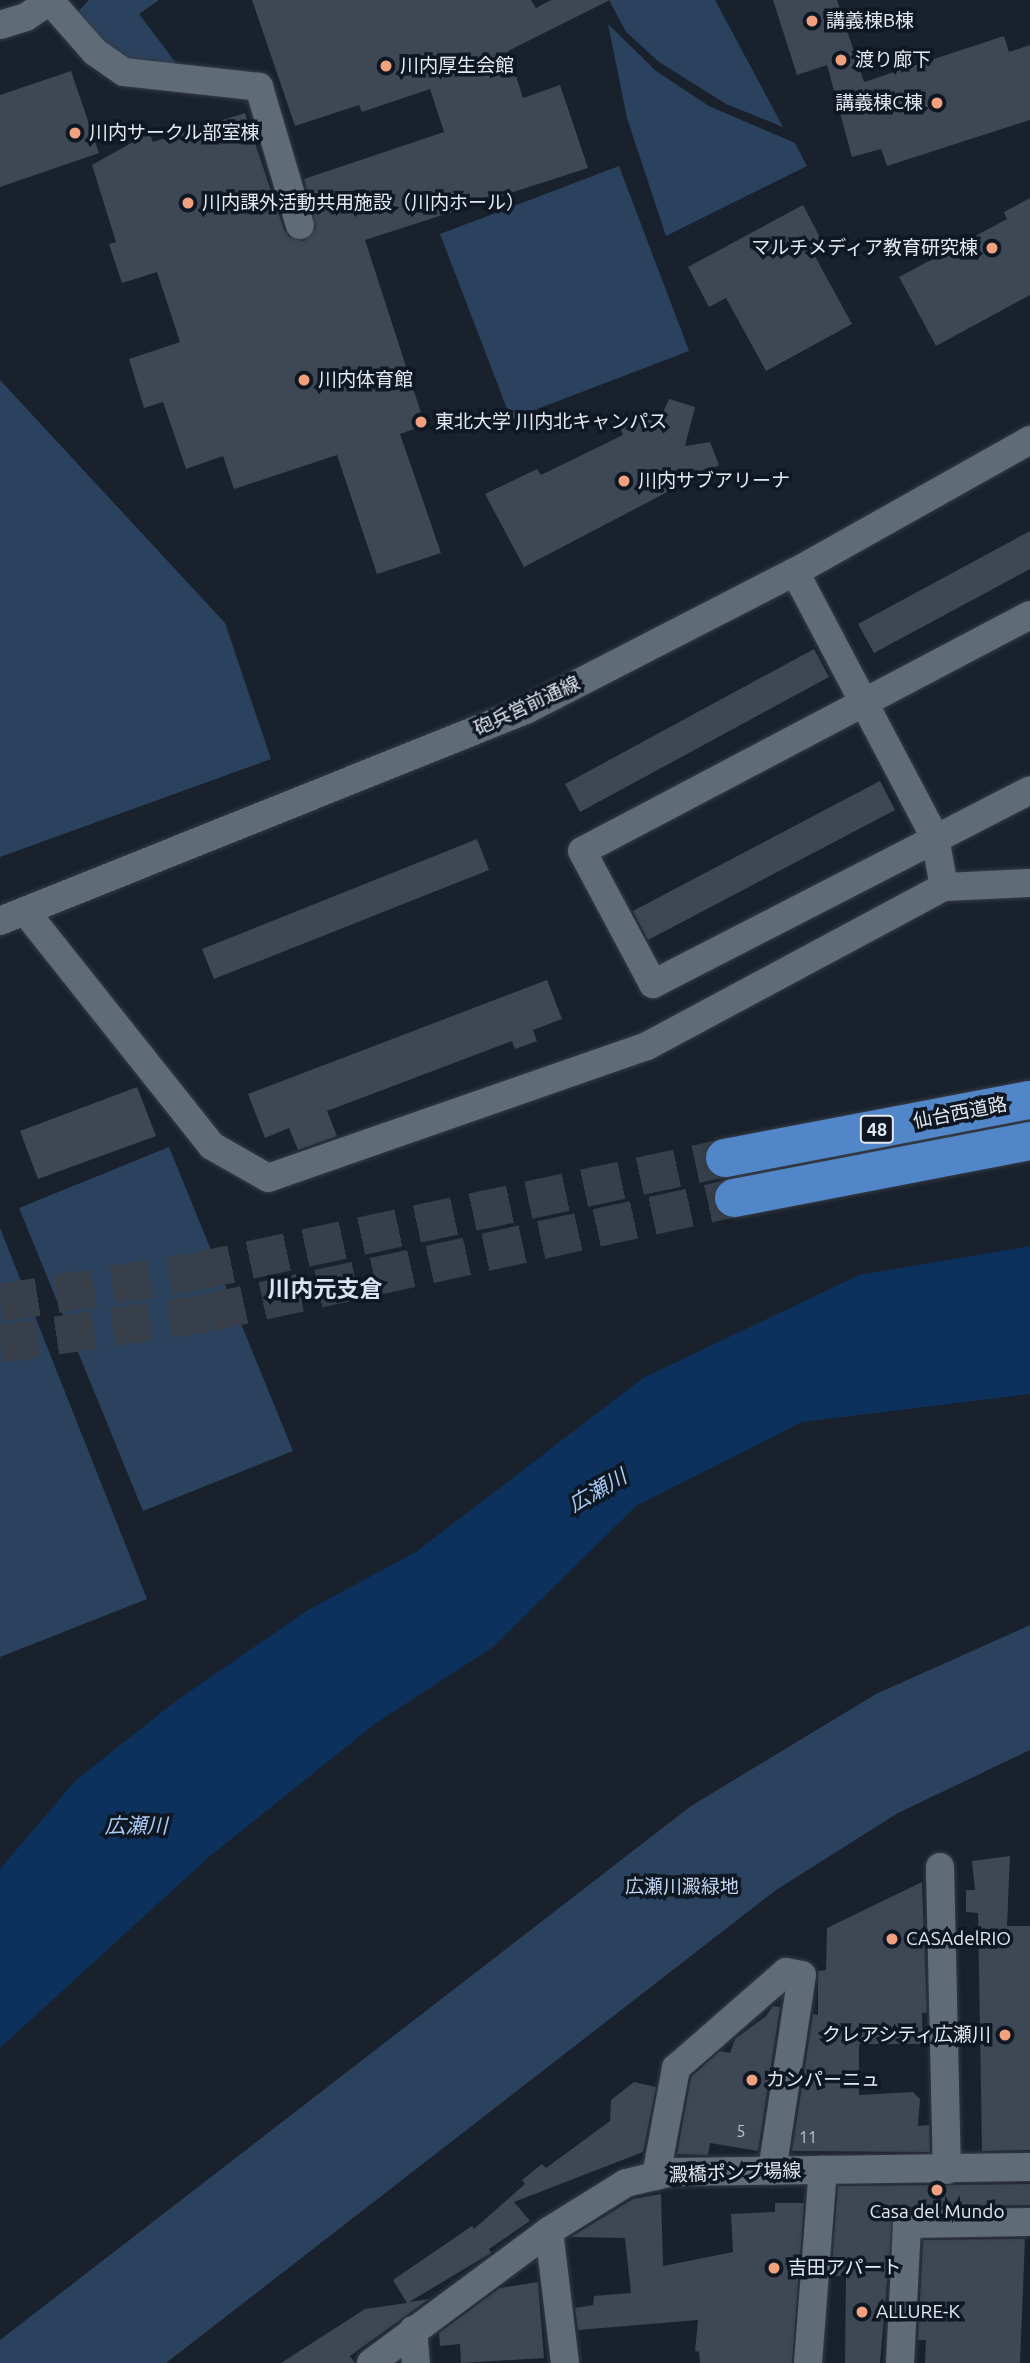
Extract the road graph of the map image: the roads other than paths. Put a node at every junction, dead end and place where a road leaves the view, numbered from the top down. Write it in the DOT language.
graph roads {
  1 [pos="50,0"];
  2 [pos="13,21"];
  3 [pos="300,225"];
  4 [pos="1030,440"];
  5 [pos="795,572"];
  6 [pos="1030,615"];
  7 [pos="866,699"];
  8 [pos="1030,790"];
  9 [pos="935,837"];
  10 [pos="1030,883"];
  11 [pos="944,887"];
  12 [pos="12,916"];
  13 [pos="1030,1100"];
  14 [pos="1030,1141"];
  15 [pos="725,1158"];
  16 [pos="734,1198"];
  17 [pos="940,1867"];
  18 [pos="1030,2167"];
  19 [pos="823,2170"];
  20 [pos="947,2170"];
  21 [pos="772,2171"];
  22 [pos="656,2176"];
  23 [pos="1030,2222"];
  24 [pos="549,2231"];
  25 [pos="413,2330"];
  26 [pos="372,2363"];
  27 [pos="416,2363"];
  28 [pos="565,2363"];
  29 [pos="808,2363"];
  30 [pos="900,2363"];
  1 -- 2 [label="street"];
  1 -- 3 [label="street"];
  4 -- 5 [label="street, 砲兵営前通線"];
  5 -- 7 [label="street"];
  5 -- 12 [label="street, 砲兵営前通線"];
  6 -- 7 [label="street"];
  7 -- 9 [label="street"];
  7 -- 9 [label="street"];
  8 -- 9 [label="street"];
  9 -- 11 [label="street"];
  10 -- 11 [label="street"];
  11 -- 12 [label="street"];
  13 -- 15 [label="highway, 仙台西道路 / 48"];
  14 -- 16 [label="highway, 仙台西道路 / 48"];
  17 -- 20 [label="street"];
  18 -- 20 [label="street, 澱橋ポンプ場線"];
  19 -- 20 [label="street, 澱橋ポンプ場線"];
  19 -- 21 [label="street, 澱橋ポンプ場線"];
  19 -- 29 [label="street"];
  21 -- 22 [label="street, 澱橋ポンプ場線"];
  21 -- 22 [label="street"];
  22 -- 24 [label="street, 澱橋ポンプ場線"];
  23 -- 30 [label="street"];
  24 -- 25 [label="street, 澱橋ポンプ場線"];
  24 -- 28 [label="street"];
  25 -- 26 [label="street, 澱橋ポンプ場線"];
  25 -- 27 [label="street"];
}
